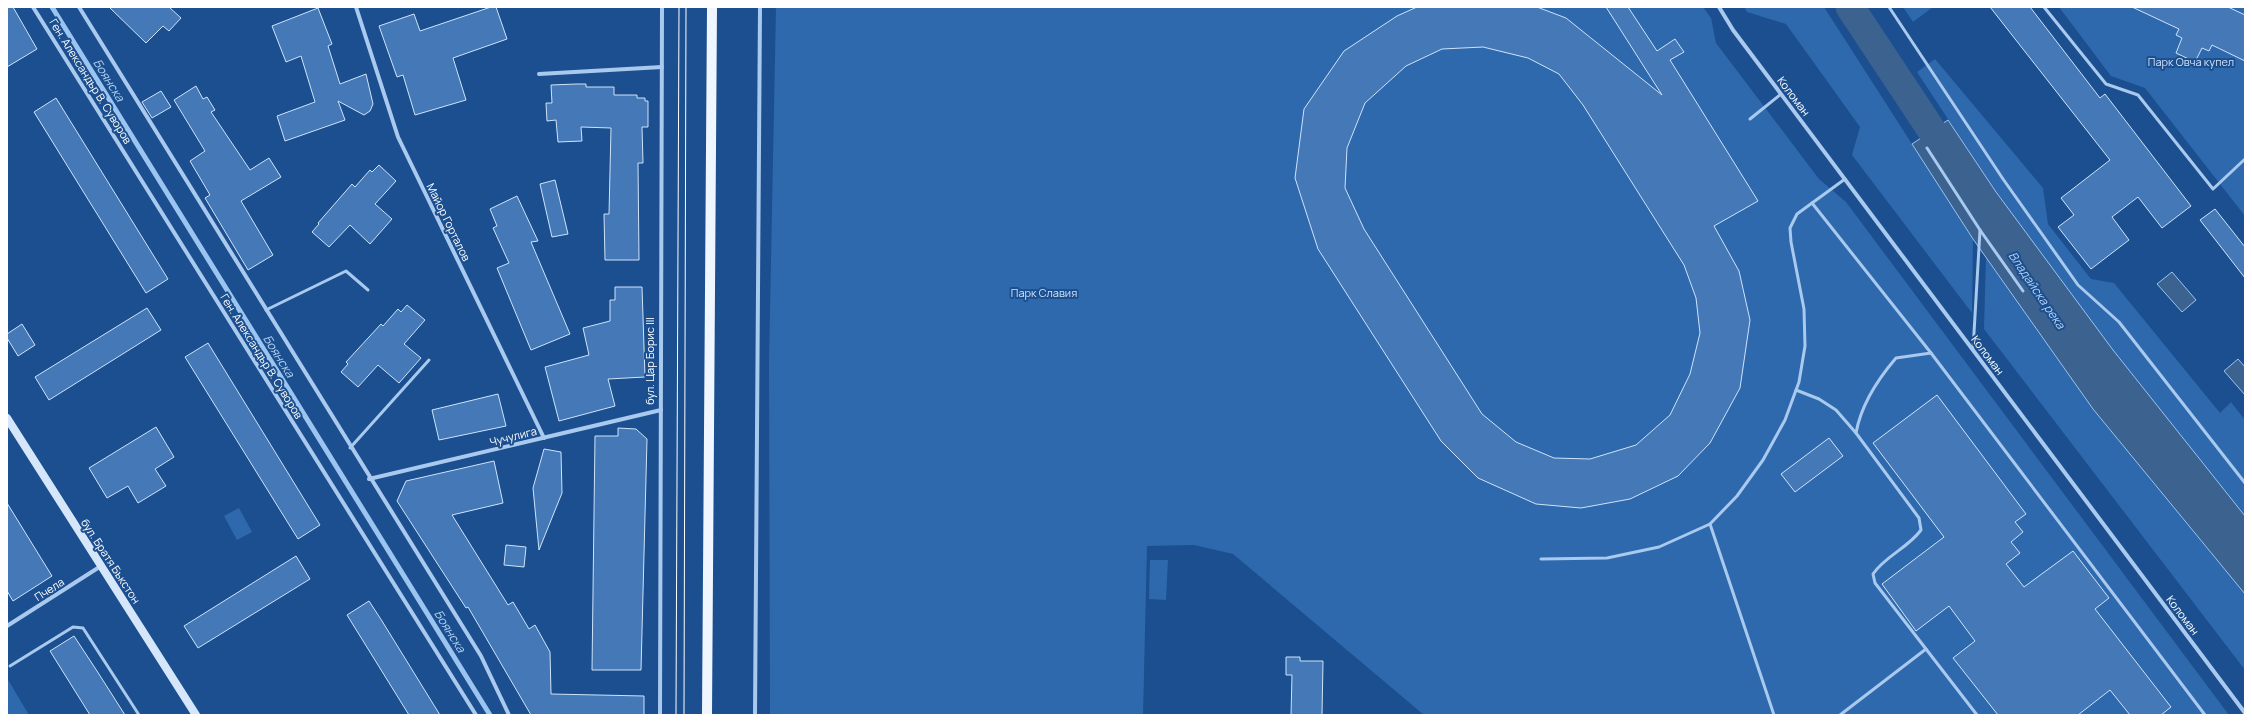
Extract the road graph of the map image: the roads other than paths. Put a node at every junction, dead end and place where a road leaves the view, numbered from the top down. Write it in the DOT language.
graph roads {
  1 [pos="33,7"];
  2 [pos="79,7"];
  3 [pos="356,7"];
  4 [pos="662,7"];
  5 [pos="712,7"];
  6 [pos="760,7"];
  7 [pos="1719,7"];
  8 [pos="1889,7"];
  9 [pos="2044,7"];
  10 [pos="662,67"];
  11 [pos="539,74"];
  12 [pos="1781,94"];
  13 [pos="1750,120"];
  14 [pos="1927,148"];
  15 [pos="2245,159"];
  16 [pos="1845,179"];
  17 [pos="1812,203"];
  18 [pos="1980,230"];
  19 [pos="368,290"];
  20 [pos="2023,290"];
  21 [pos="266,310"];
  22 [pos="1973,350"];
  23 [pos="1931,353"];
  24 [pos="429,360"];
  25 [pos="1796,390"];
  26 [pos="661,410"];
  27 [pos="7,418"];
  28 [pos="1856,433"];
  29 [pos="544,438"];
  30 [pos="350,448"];
  31 [pos="369,479"];
  32 [pos="2245,483"];
  33 [pos="1710,524"];
  34 [pos="1541,560"];
  35 [pos="101,566"];
  36 [pos="7,626"];
  37 [pos="1926,649"];
  38 [pos="10,666"];
  39 [pos="2245,713"];
  40 [pos="139,715"];
  41 [pos="196,715"];
  42 [pos="476,715"];
  43 [pos="509,715"];
  44 [pos="660,715"];
  45 [pos="707,715"];
  46 [pos="756,715"];
  47 [pos="1774,715"];
  48 [pos="1840,715"];
  49 [pos="1977,715"];
  50 [pos="2205,715"];
  1 -- 42 [label="street, Ген. Александър В. Суворов"];
  2 -- 21 [label="street"];
  3 -- 29 [label="street, Майор Горталов"];
  4 -- 10 [label="street, бул. Цар Борис III"];
  5 -- 45 [label="main road"];
  6 -- 46 [label="street"];
  7 -- 12 [label="street, Коломан"];
  8 -- 32 [label="lane"];
  9 -- 15 [label="lane"];
  10 -- 11 [label="street"];
  10 -- 26 [label="street, бул. Цар Борис III"];
  12 -- 13 [label="lane"];
  12 -- 16 [label="street, Коломан"];
  14 -- 18 [label="lane"];
  16 -- 17 [label="lane"];
  16 -- 22 [label="street, Коломан"];
  17 -- 23 [label="lane"];
  17 -- 25 [label="lane"];
  18 -- 20 [label="lane"];
  18 -- 22 [label="lane"];
  19 -- 21 [label="lane"];
  21 -- 30 [label="street"];
  22 -- 39 [label="street, Коломан"];
  23 -- 28 [label="lane"];
  23 -- 50 [label="lane"];
  24 -- 30 [label="lane"];
  25 -- 28 [label="lane"];
  25 -- 33 [label="lane"];
  26 -- 29 [label="street, Чучулига"];
  26 -- 44 [label="street, бул. Цар Борис III"];
  27 -- 35 [label="street, бул. Братя Бъкстон"];
  28 -- 37 [label="lane"];
  29 -- 31 [label="street, Чучулига"];
  30 -- 31 [label="street"];
  31 -- 43 [label="street"];
  33 -- 34 [label="lane"];
  33 -- 47 [label="lane"];
  35 -- 36 [label="street, Пчела"];
  35 -- 41 [label="street, бул. Братя Бъкстон"];
  37 -- 48 [label="lane"];
  37 -- 49 [label="lane"];
  38 -- 40 [label="lane"];
}
